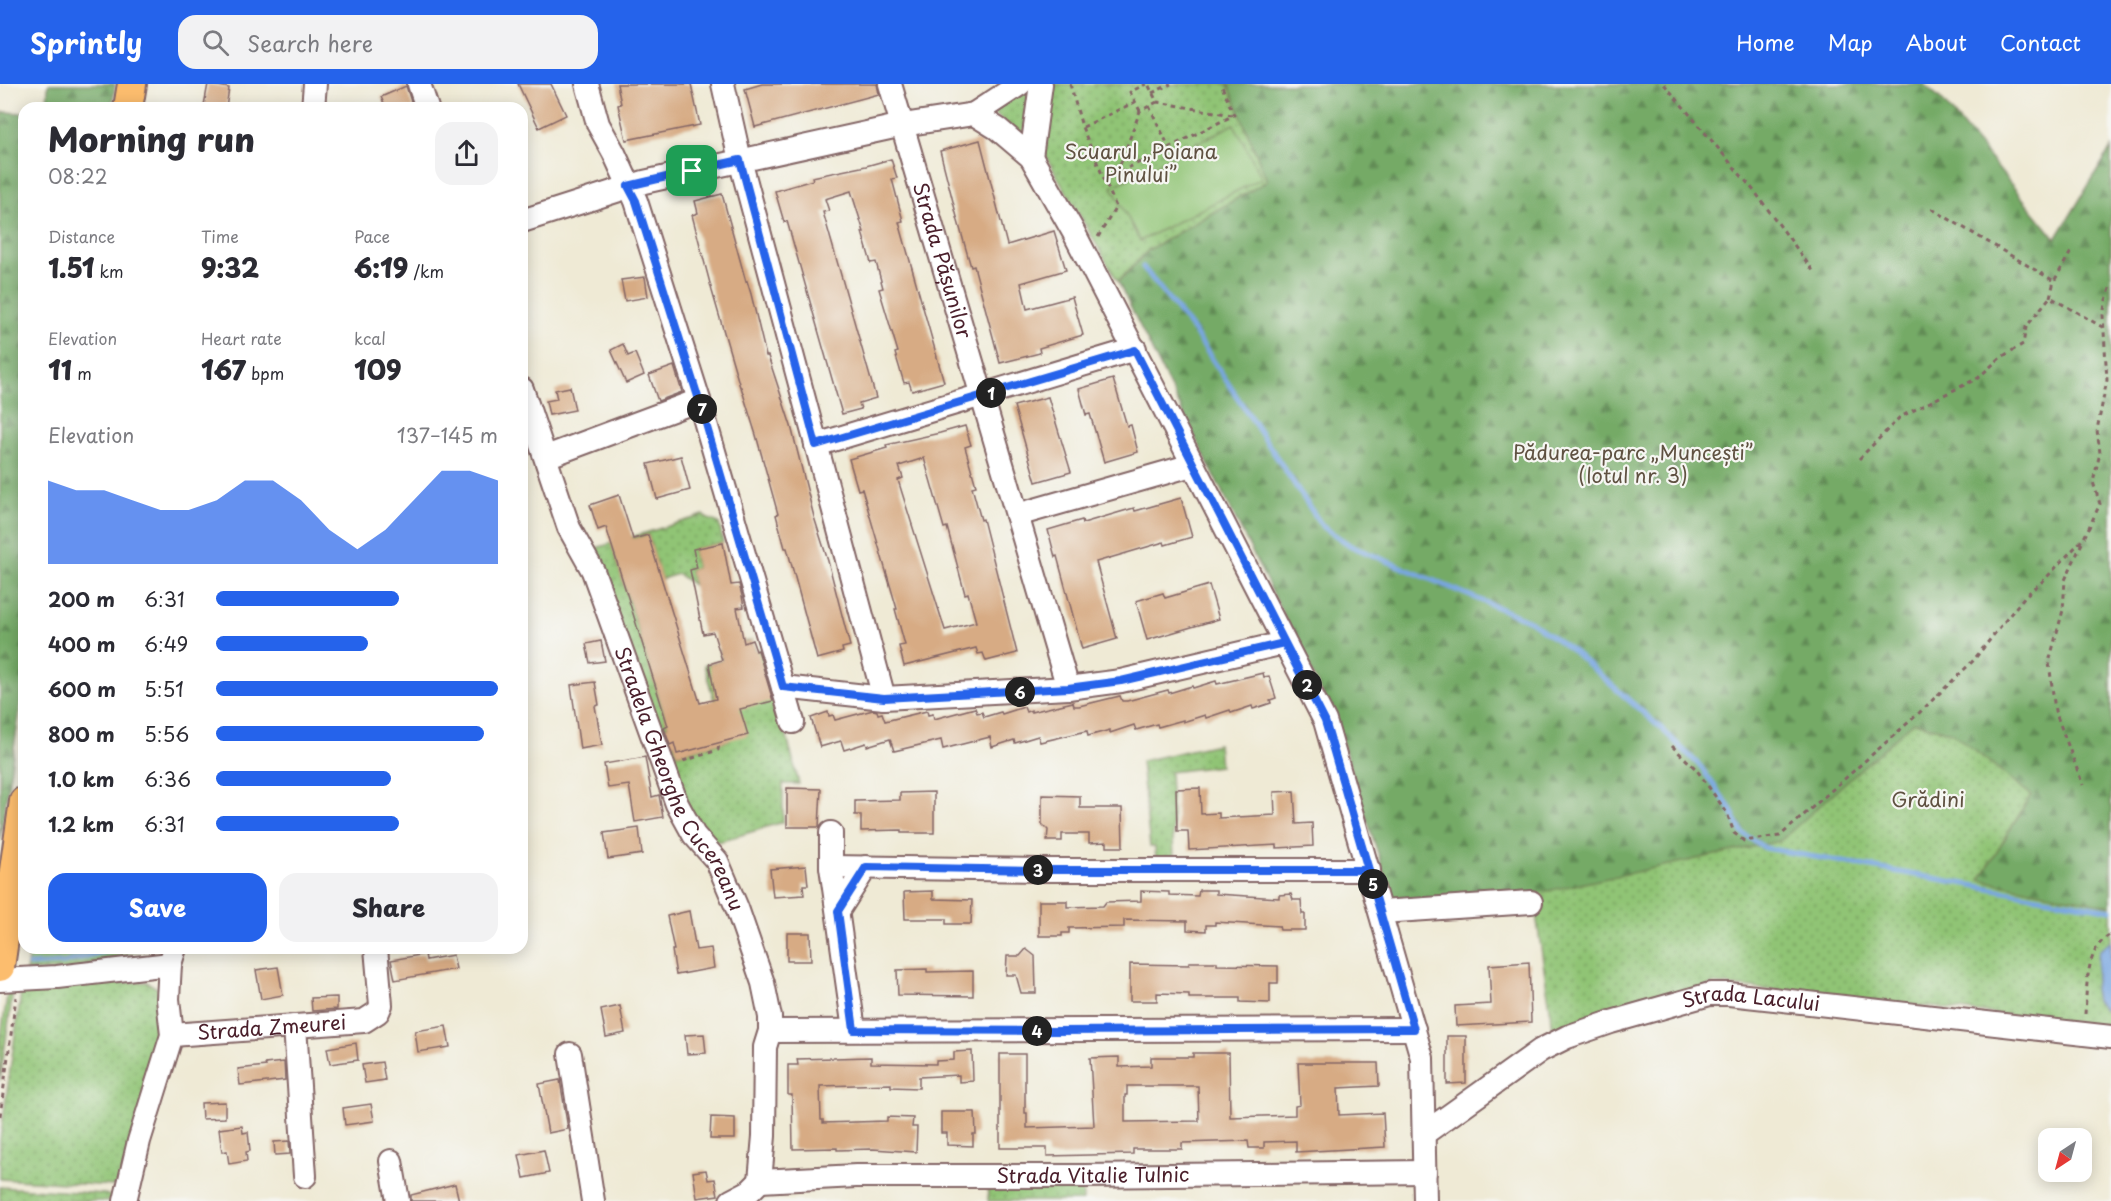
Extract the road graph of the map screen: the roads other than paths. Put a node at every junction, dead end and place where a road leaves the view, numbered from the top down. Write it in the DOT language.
graph roads {
  1 [pos="132,84"];
  2 [pos="315,84"];
  3 [pos="419,84"];
  4 [pos="587,84"];
  5 [pos="723,84"];
  6 [pos="890,84"];
  7 [pos="1020,84"];
  8 [pos="1041,84"];
  9 [pos="129,102"];
  10 [pos="314,102"];
  11 [pos="425,102"];
  12 [pos="974,114"];
  13 [pos="903,125"];
  14 [pos="1031,157"];
  15 [pos="740,160"];
  16 [pos="628,186"];
  17 [pos="528,219"];
  18 [pos="1135,350"];
  19 [pos="982,396"];
  20 [pos="699,400"];
  21 [pos="528,406"];
  22 [pos="816,445"];
  23 [pos="546,458"];
  24 [pos="1192,465"];
  25 [pos="1017,515"];
  26 [pos="1284,643"];
  27 [pos="783,687"];
  28 [pos="1068,688"];
  29 [pos="884,698"];
  30 [pos="793,722"];
  31 [pos="831,833"];
  32 [pos="18,859"];
  33 [pos="831,867"];
  34 [pos="866,867"];
  35 [pos="1369,870"];
  36 [pos="1531,902"];
  37 [pos="838,911"];
  38 [pos="1381,912"];
  39 [pos="377,954"];
  40 [pos="172,956"];
  41 [pos="6,975"];
  42 [pos="295,1026"];
  43 [pos="1414,1029"];
  44 [pos="854,1030"];
  45 [pos="770,1031"];
  46 [pos="172,1035"];
  47 [pos="2111,1037"];
  48 [pos="570,1054"];
  49 [pos="1425,1133"];
  50 [pos="391,1161"];
  51 [pos="1425,1172"];
  52 [pos="305,1176"];
  53 [pos="748,1194"];
  54 [pos="125,1201"];
  55 [pos="398,1201"];
  56 [pos="592,1201"];
  57 [pos="1425,1201"];
  1 -- 9 [label="main road"];
  2 -- 10 [label="street"];
  3 -- 11 [label="street"];
  4 -- 16 [label="street"];
  5 -- 15 [label="street"];
  6 -- 13 [label="street, Strada Pășunilor"];
  7 -- 12 [label="street"];
  8 -- 14 [label="street"];
  12 -- 13 [label="street"];
  12 -- 14 [label="street"];
  13 -- 15 [label="street"];
  13 -- 19 [label="street, Strada Pășunilor"];
  14 -- 18 [label="street"];
  15 -- 16 [label="street"];
  15 -- 22 [label="street"];
  16 -- 17 [label="street"];
  16 -- 20 [label="street"];
  18 -- 19 [label="street"];
  18 -- 24 [label="street"];
  19 -- 22 [label="street"];
  19 -- 25 [label="street, Strada Pășunilor"];
  20 -- 23 [label="street"];
  20 -- 27 [label="street"];
  21 -- 23 [label="street, Stradela Gheorghe Cucereanu"];
  22 -- 29 [label="street"];
  23 -- 45 [label="street, Stradela Gheorghe Cucereanu"];
  24 -- 25 [label="street"];
  24 -- 26 [label="street"];
  25 -- 28 [label="street, Strada Pășunilor"];
  26 -- 28 [label="street"];
  26 -- 35 [label="street"];
  27 -- 29 [label="street"];
  27 -- 30 [label="street"];
  28 -- 29 [label="street"];
  31 -- 33 [label="street"];
  32 -- 41 [label="main road"];
  33 -- 34 [label="street"];
  33 -- 37 [label="street"];
  34 -- 35 [label="street"];
  34 -- 37 [label="street"];
  35 -- 38 [label="street"];
  36 -- 38 [label="street"];
  37 -- 44 [label="street"];
  38 -- 43 [label="street"];
  39 -- 42 [label="street, Strada Zmeurei"];
  40 -- 41 [label="street"];
  40 -- 46 [label="street"];
  42 -- 46 [label="street, Strada Zmeurei"];
  42 -- 52 [label="street"];
  43 -- 44 [label="street"];
  43 -- 49 [label="street"];
  44 -- 45 [label="street"];
  45 -- 53 [label="street, Stradela Gheorghe Cucereanu"];
  46 -- 54 [label="street"];
  47 -- 49 [label="street, Strada Lacului"];
  48 -- 56 [label="street"];
  49 -- 51 [label="street"];
  50 -- 55 [label="street"];
  51 -- 53 [label="street, Strada Vitalie Tulnic"];
  51 -- 57 [label="street"];
}
